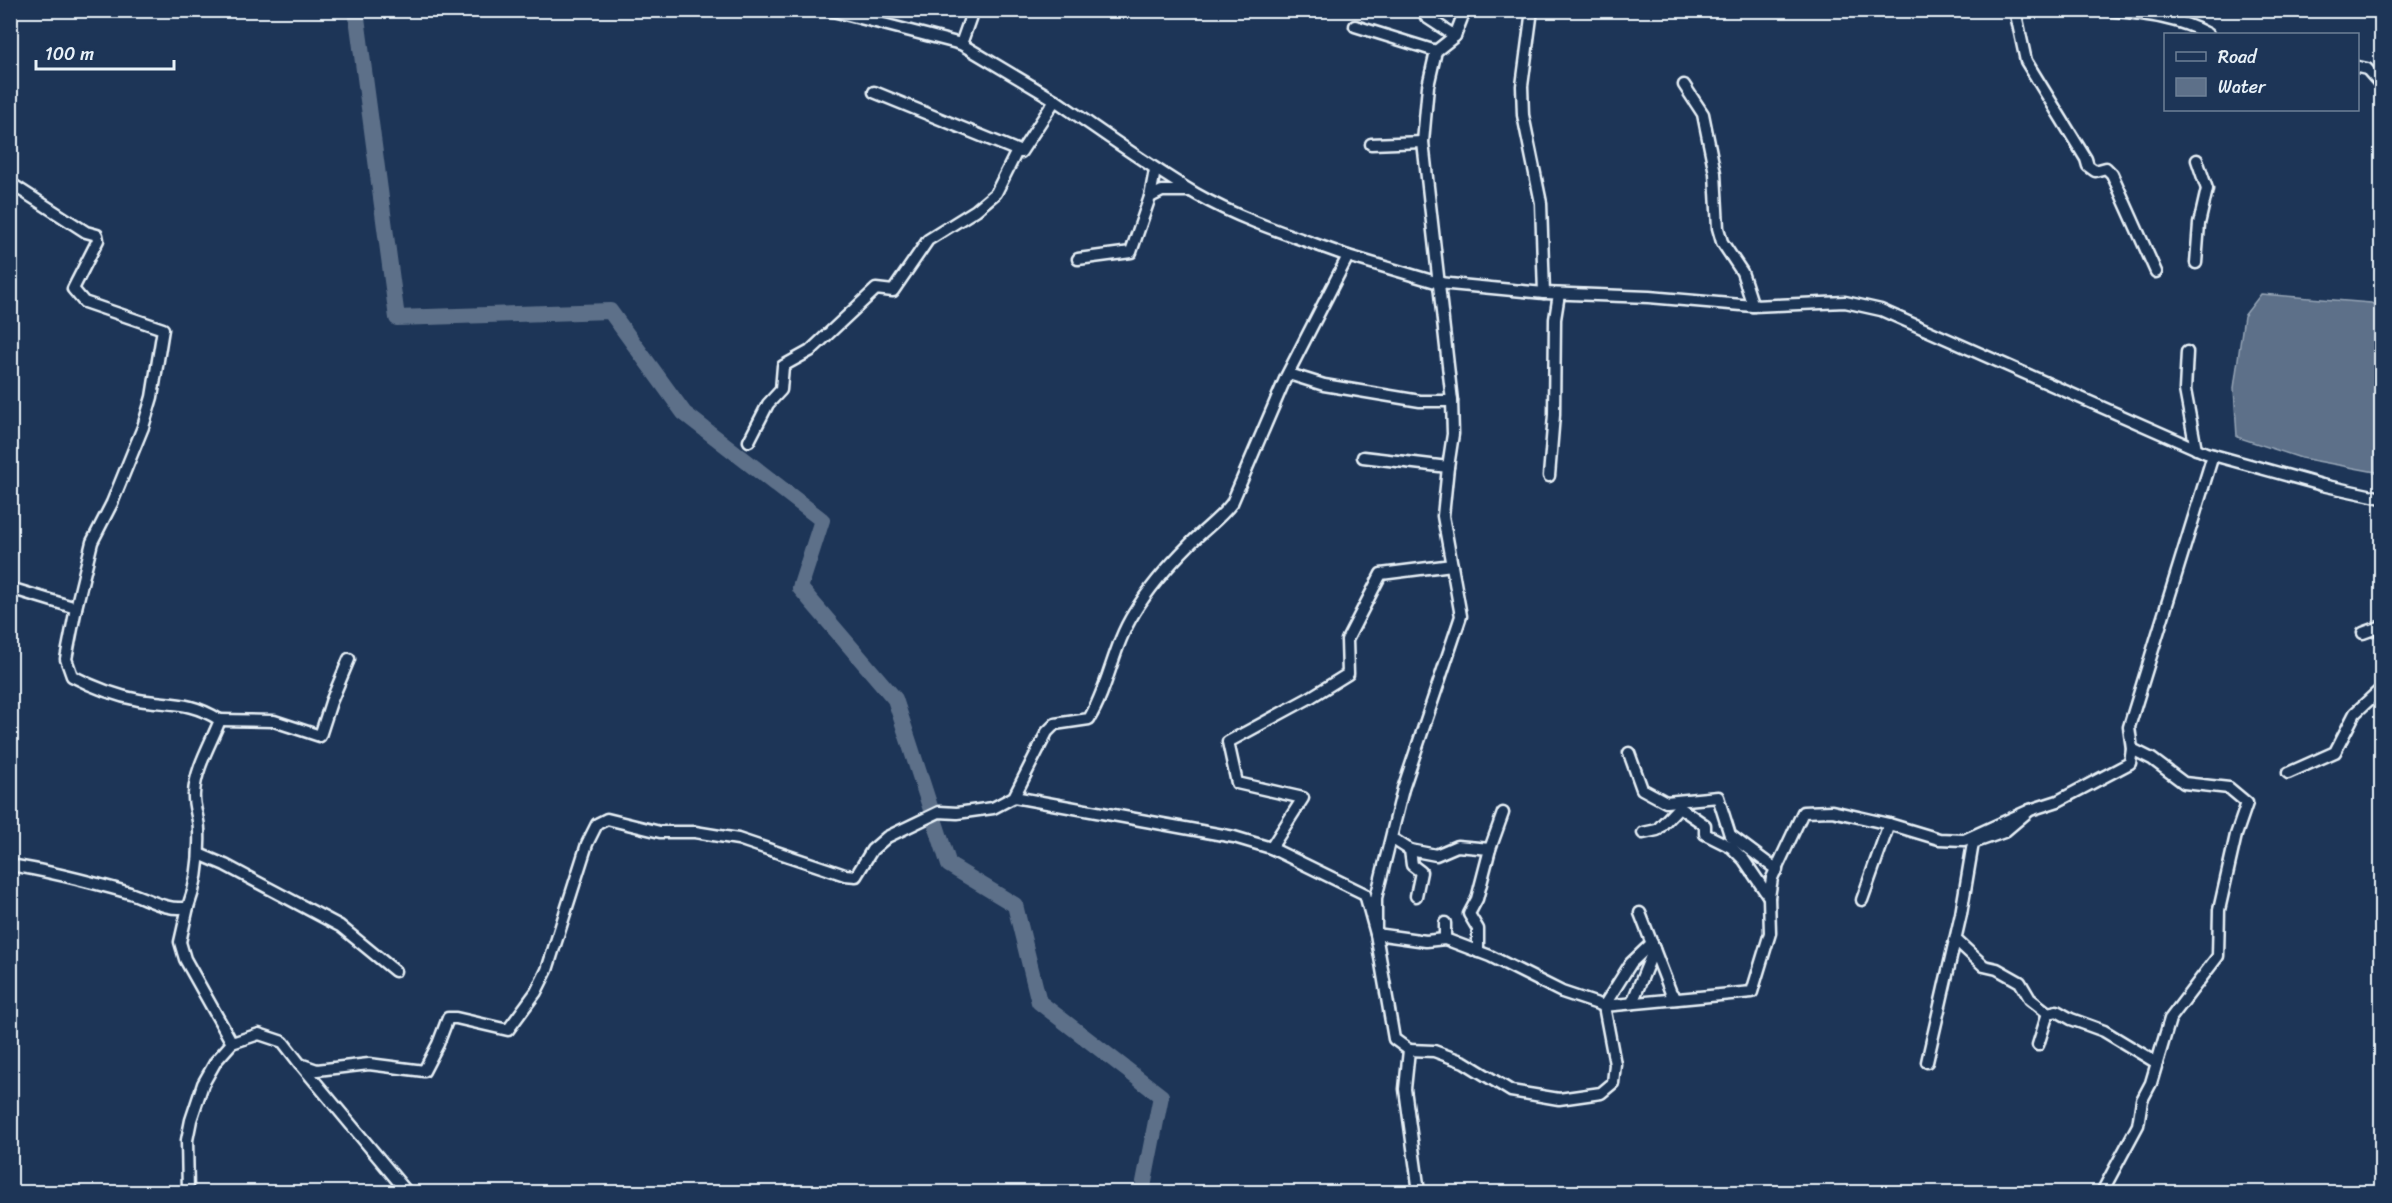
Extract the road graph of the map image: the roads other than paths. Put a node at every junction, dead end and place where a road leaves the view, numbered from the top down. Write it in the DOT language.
graph roads {
  1 [pos="829,10"];
  2 [pos="1426,10"];
  3 [pos="1465,10"];
  4 [pos="1532,10"];
  5 [pos="2015,10"];
  6 [pos="2108,10"];
  7 [pos="972,12"];
  8 [pos="1354,26"];
  9 [pos="2206,33"];
  10 [pos="1455,36"];
  11 [pos="961,44"];
  12 [pos="1436,51"];
  13 [pos="2359,67"];
  14 [pos="1684,85"];
  15 [pos="2382,86"];
  16 [pos="874,92"];
  17 [pos="1055,100"];
  18 [pos="1423,142"];
  19 [pos="1371,144"];
  20 [pos="1017,150"];
  21 [pos="2197,160"];
  22 [pos="1155,170"];
  23 [pos="10,183"];
  24 [pos="1193,192"];
  25 [pos="1150,197"];
  26 [pos="1348,256"];
  27 [pos="1078,259"];
  28 [pos="2196,263"];
  29 [pos="2156,272"];
  30 [pos="1439,283"];
  31 [pos="1544,293"];
  32 [pos="1559,294"];
  33 [pos="1753,306"];
  34 [pos="2187,352"];
  35 [pos="1289,374"];
  36 [pos="1452,401"];
  37 [pos="749,441"];
  38 [pos="2196,449"];
  39 [pos="2213,455"];
  40 [pos="1363,457"];
  41 [pos="1448,467"];
  42 [pos="1549,476"];
  43 [pos="2382,498"];
  44 [pos="1452,565"];
  45 [pos="10,588"];
  46 [pos="76,608"];
  47 [pos="2382,626"];
  48 [pos="2363,633"];
  49 [pos="349,659"];
  50 [pos="2382,688"];
  51 [pos="220,720"];
  52 [pos="2132,749"];
  53 [pos="1629,753"];
  54 [pos="2288,773"];
  55 [pos="1014,797"];
  56 [pos="2030,810"];
  57 [pos="1503,813"];
  58 [pos="1889,824"];
  59 [pos="1643,833"];
  60 [pos="1391,840"];
  61 [pos="1271,848"];
  62 [pos="1490,849"];
  63 [pos="1410,850"];
  64 [pos="199,854"];
  65 [pos="10,865"];
  66 [pos="1778,870"];
  67 [pos="1416,896"];
  68 [pos="1769,897"];
  69 [pos="1862,900"];
  70 [pos="188,907"];
  71 [pos="1640,913"];
  72 [pos="1445,923"];
  73 [pos="1376,934"];
  74 [pos="1444,939"];
  75 [pos="1956,940"];
  76 [pos="1653,946"];
  77 [pos="1478,952"];
  78 [pos="395,970"];
  79 [pos="1677,999"];
  80 [pos="1632,1004"];
  81 [pos="1604,1006"];
  82 [pos="2048,1013"];
  83 [pos="232,1043"];
  84 [pos="2038,1045"];
  85 [pos="1409,1050"];
  86 [pos="1927,1062"];
  87 [pos="2157,1063"];
  88 [pos="300,1064"];
  89 [pos="188,1192"];
  90 [pos="407,1192"];
  91 [pos="1419,1192"];
  92 [pos="2102,1192"];
  1 -- 11 [label="street"];
  2 -- 10 [label="street"];
  3 -- 10 [label="street"];
  4 -- 31 [label="street"];
  5 -- 29 [label="street"];
  6 -- 9 [label="street"];
  7 -- 11 [label="street"];
  8 -- 12 [label="street"];
  10 -- 12 [label="street"];
  11 -- 17 [label="street"];
  12 -- 18 [label="street"];
  13 -- 15 [label="street"];
  14 -- 33 [label="street"];
  16 -- 20 [label="street"];
  17 -- 20 [label="street"];
  17 -- 22 [label="street"];
  18 -- 19 [label="street"];
  18 -- 30 [label="street"];
  20 -- 37 [label="street"];
  21 -- 28 [label="street"];
  22 -- 24 [label="street"];
  22 -- 25 [label="street"];
  23 -- 46 [label="street"];
  24 -- 25 [label="street"];
  24 -- 26 [label="street"];
  25 -- 27 [label="street"];
  26 -- 30 [label="street"];
  26 -- 35 [label="street"];
  30 -- 31 [label="street"];
  30 -- 36 [label="street"];
  31 -- 32 [label="street"];
  32 -- 33 [label="street"];
  32 -- 42 [label="street"];
  33 -- 38 [label="street"];
  34 -- 38 [label="street"];
  35 -- 36 [label="street"];
  35 -- 55 [label="street"];
  36 -- 41 [label="street"];
  38 -- 39 [label="street"];
  39 -- 43 [label="street"];
  39 -- 52 [label="street"];
  40 -- 41 [label="street"];
  41 -- 44 [label="street"];
  44 -- 60 [label="street"];
  44 -- 61 [label="street"];
  45 -- 46 [label="street"];
  46 -- 51 [label="street"];
  47 -- 48 [label="street"];
  49 -- 51 [label="street"];
  50 -- 54 [label="street"];
  51 -- 64 [label="street"];
  52 -- 56 [label="street"];
  52 -- 87 [label="street"];
  53 -- 66 [label="street"];
  55 -- 61 [label="street"];
  55 -- 88 [label="street"];
  56 -- 58 [label="street"];
  56 -- 75 [label="street"];
  57 -- 62 [label="street"];
  58 -- 66 [label="street"];
  58 -- 69 [label="street"];
  59 -- 68 [label="street"];
  60 -- 63 [label="street"];
  60 -- 73 [label="street"];
  61 -- 73 [label="street"];
  62 -- 63 [label="street"];
  62 -- 77 [label="street"];
  63 -- 67 [label="street"];
  64 -- 70 [label="street"];
  64 -- 78 [label="street"];
  65 -- 70 [label="street"];
  66 -- 68 [label="street"];
  68 -- 79 [label="street"];
  70 -- 83 [label="street"];
  71 -- 76 [label="street"];
  72 -- 74 [label="street"];
  73 -- 74 [label="street"];
  73 -- 85 [label="street"];
  74 -- 77 [label="street"];
  75 -- 82 [label="street"];
  75 -- 86 [label="street"];
  76 -- 79 [label="street"];
  76 -- 80 [label="street"];
  76 -- 81 [label="street"];
  77 -- 81 [label="street"];
  79 -- 80 [label="street"];
  80 -- 81 [label="street"];
  81 -- 85 [label="street"];
  82 -- 84 [label="street"];
  82 -- 87 [label="street"];
  83 -- 88 [label="street"];
  83 -- 89 [label="street"];
  85 -- 91 [label="street"];
  87 -- 92 [label="street"];
  88 -- 90 [label="street"];
}
